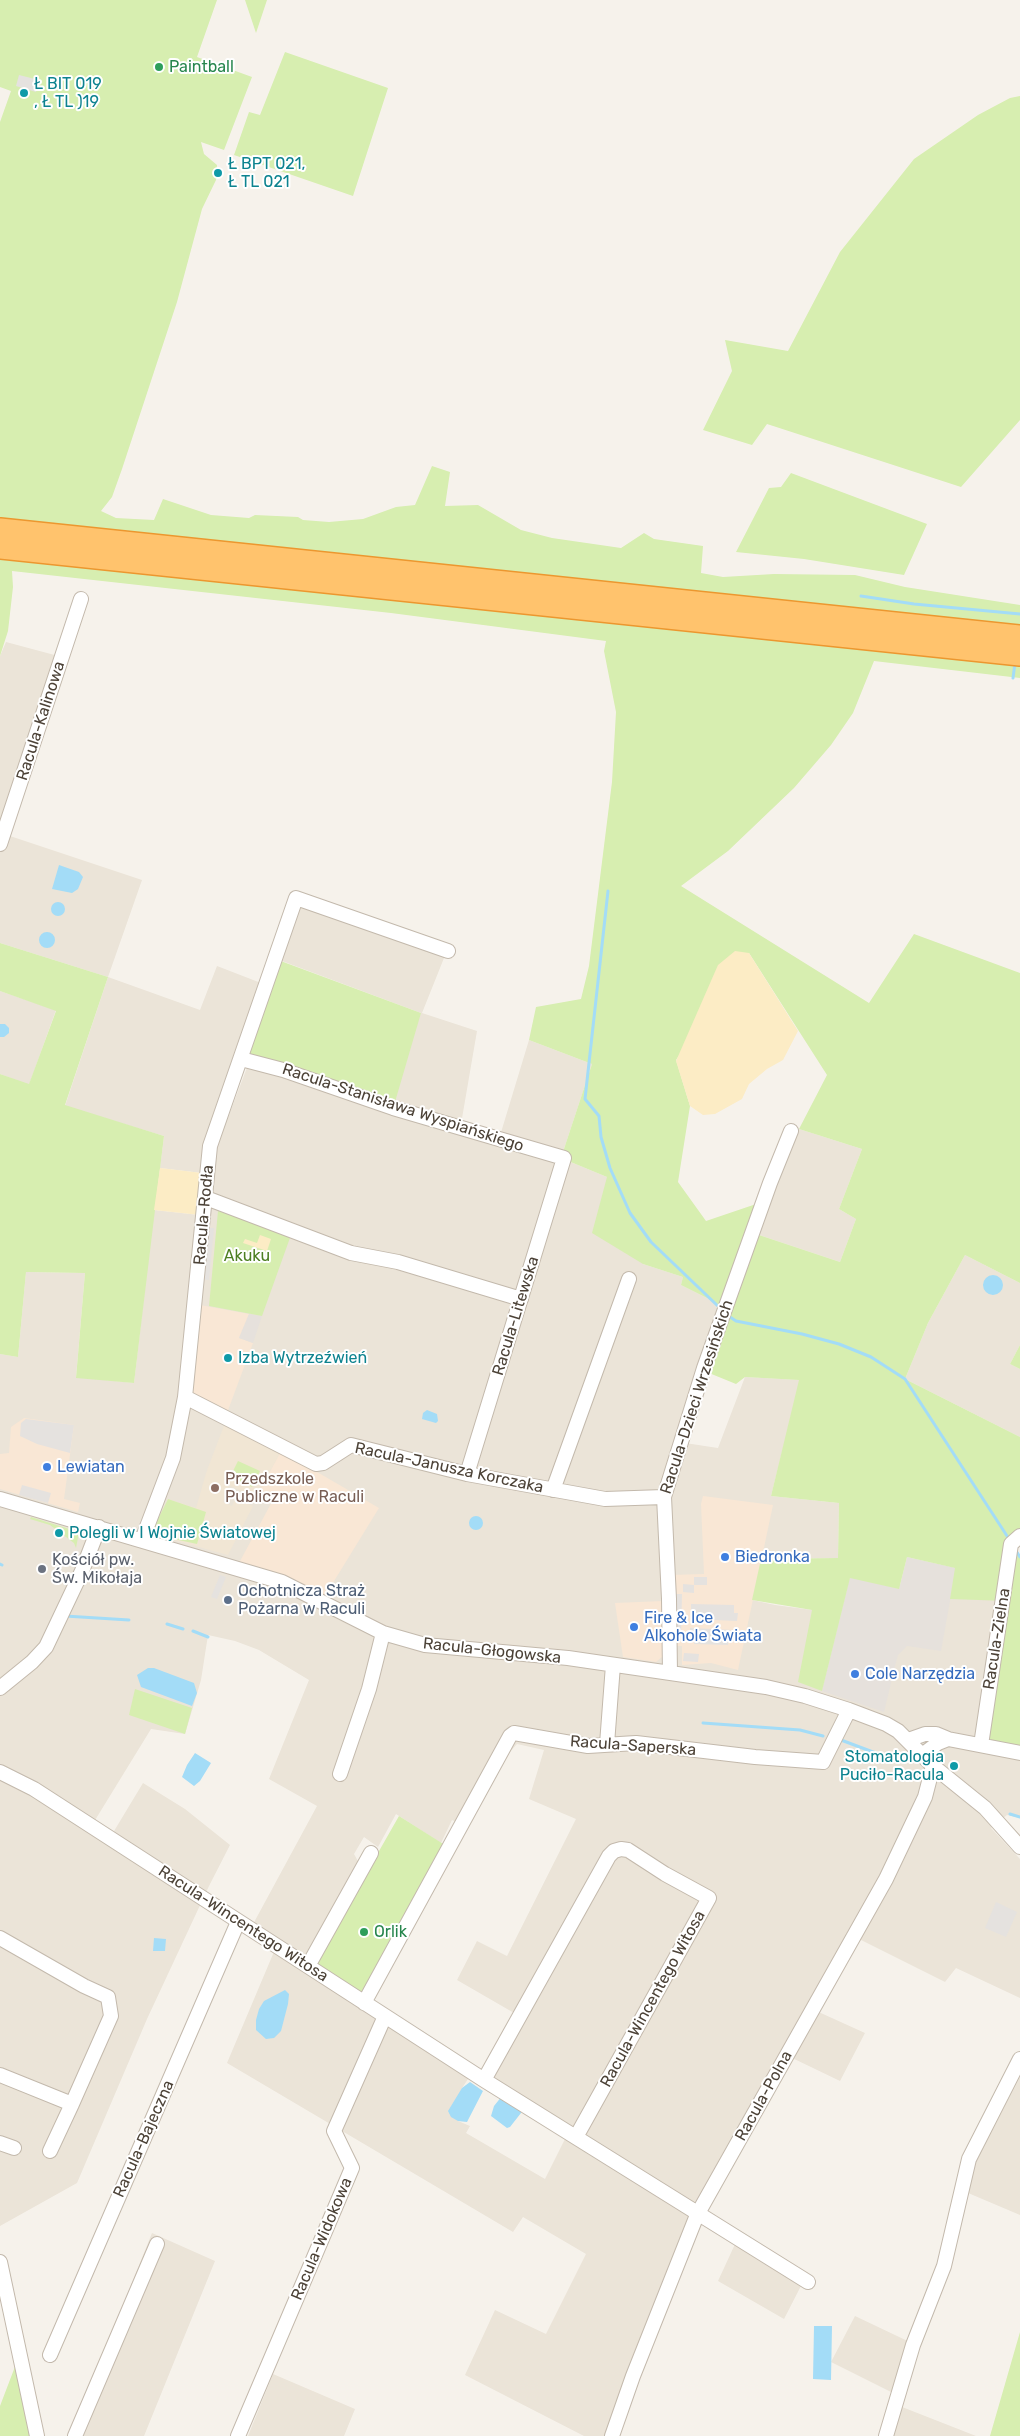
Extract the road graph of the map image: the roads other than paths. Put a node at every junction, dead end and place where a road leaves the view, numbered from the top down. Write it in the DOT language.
graph roads {
  1 [pos="0,529"];
  2 [pos="0,548"];
  3 [pos="427,583"];
  4 [pos="81,599"];
  5 [pos="1020,636"];
  6 [pos="1020,655"];
  7 [pos="0,844"];
  8 [pos="448,951"];
  9 [pos="241,1059"];
  10 [pos="791,1131"];
  11 [pos="564,1158"];
  12 [pos="206,1198"];
  13 [pos="629,1279"];
  14 [pos="521,1300"];
  15 [pos="186,1397"];
  16 [pos="467,1474"];
  17 [pos="553,1490"];
  18 [pos="664,1496"];
  19 [pos="0,1499"];
  20 [pos="99,1527"];
  21 [pos="142,1540"];
  22 [pos="1015,1540"];
  23 [pos="383,1633"];
  24 [pos="613,1665"];
  25 [pos="670,1673"];
  26 [pos="0,1688"];
  27 [pos="849,1710"];
  28 [pos="948,1739"];
  29 [pos="908,1740"];
  30 [pos="607,1744"];
  31 [pos="981,1746"];
  32 [pos="1020,1753"];
  33 [pos="922,1755"];
  34 [pos="934,1766"];
  35 [pos="0,1772"];
  36 [pos="340,1774"];
  37 [pos="1020,1847"];
  38 [pos="370,1853"];
  39 [pos="238,1922"];
  40 [pos="0,1938"];
  41 [pos="308,1966"];
  42 [pos="364,2003"];
  43 [pos="385,2016"];
  44 [pos="1020,2059"];
  45 [pos="0,2075"];
  46 [pos="484,2080"];
  47 [pos="72,2104"];
  48 [pos="576,2137"];
  49 [pos="0,2143"];
  50 [pos="14,2148"];
  51 [pos="50,2151"];
  52 [pos="697,2215"];
  53 [pos="157,2244"];
  54 [pos="0,2262"];
  55 [pos="808,2282"];
  56 [pos="50,2355"];
  57 [pos="37,2436"];
  58 [pos="75,2436"];
  59 [pos="238,2436"];
  60 [pos="612,2436"];
  61 [pos="886,2436"];
  1 -- 3 [label="highway"];
  2 -- 3 [label="highway"];
  3 -- 5 [label="highway"];
  3 -- 6 [label="highway"];
  4 -- 7 [label="street, Racula-Kalinowa"];
  8 -- 9 [label="street, Racula-Rodła"];
  9 -- 11 [label="street, Racula-Stanisława Wyspiańskiego"];
  9 -- 12 [label="street, Racula-Rodła"];
  10 -- 18 [label="street, Racula-Dzieci Wrzesińskich"];
  11 -- 14 [label="street, Racula-Litewska"];
  12 -- 14 [label="street"];
  12 -- 15 [label="street, Racula-Rodła"];
  13 -- 17 [label="street, Racula-Janusza Korczaka"];
  14 -- 16 [label="street, Racula-Litewska"];
  15 -- 16 [label="street, Racula-Janusza Korczaka"];
  15 -- 21 [label="street, Racula-Rodła"];
  16 -- 17 [label="street, Racula-Janusza Korczaka"];
  17 -- 18 [label="street, Racula-Janusza Korczaka"];
  18 -- 25 [label="street, Racula-Dzieci Wrzesińskich"];
  19 -- 20 [label="street, Racula-Głogowska"];
  20 -- 21 [label="street, Racula-Głogowska"];
  20 -- 26 [label="street"];
  21 -- 23 [label="street, Racula-Głogowska"];
  22 -- 31 [label="street, Racula-Zielna"];
  23 -- 24 [label="street, Racula-Głogowska"];
  23 -- 36 [label="street"];
  24 -- 25 [label="street, Racula-Głogowska"];
  24 -- 30 [label="street"];
  25 -- 27 [label="street, Racula-Głogowska"];
  27 -- 29 [label="street, Racula-Głogowska"];
  27 -- 30 [label="street, Racula-Saperska"];
  28 -- 29 [label="street"];
  28 -- 31 [label="street"];
  28 -- 33 [label="street"];
  29 -- 33 [label="street, Racula-Głogowska"];
  30 -- 42 [label="street, Racula-Saperska"];
  31 -- 32 [label="street"];
  33 -- 34 [label="street, Racula-Głogowska"];
  34 -- 37 [label="street, Racula-Głogowska"];
  34 -- 52 [label="street, Racula-Polna"];
  35 -- 39 [label="street, Racula-Wincentego Witosa"];
  38 -- 41 [label="street"];
  39 -- 41 [label="street, Racula-Wincentego Witosa"];
  39 -- 56 [label="street, Racula-Bajeczna"];
  40 -- 47 [label="street"];
  41 -- 42 [label="street, Racula-Wincentego Witosa"];
  42 -- 43 [label="street, Racula-Wincentego Witosa"];
  43 -- 46 [label="street, Racula-Wincentego Witosa"];
  43 -- 59 [label="street, Racula-Widokowa"];
  44 -- 61 [label="street"];
  45 -- 47 [label="street"];
  46 -- 48 [label="street, Racula-Wincentego Witosa"];
  46 -- 48 [label="street, Racula-Wincentego Witosa"];
  47 -- 51 [label="street"];
  48 -- 52 [label="street, Racula-Wincentego Witosa"];
  49 -- 50 [label="street"];
  52 -- 55 [label="street, Racula-Wincentego Witosa"];
  52 -- 60 [label="street, Racula-Polna"];
  53 -- 58 [label="street"];
  54 -- 57 [label="street"];
}
